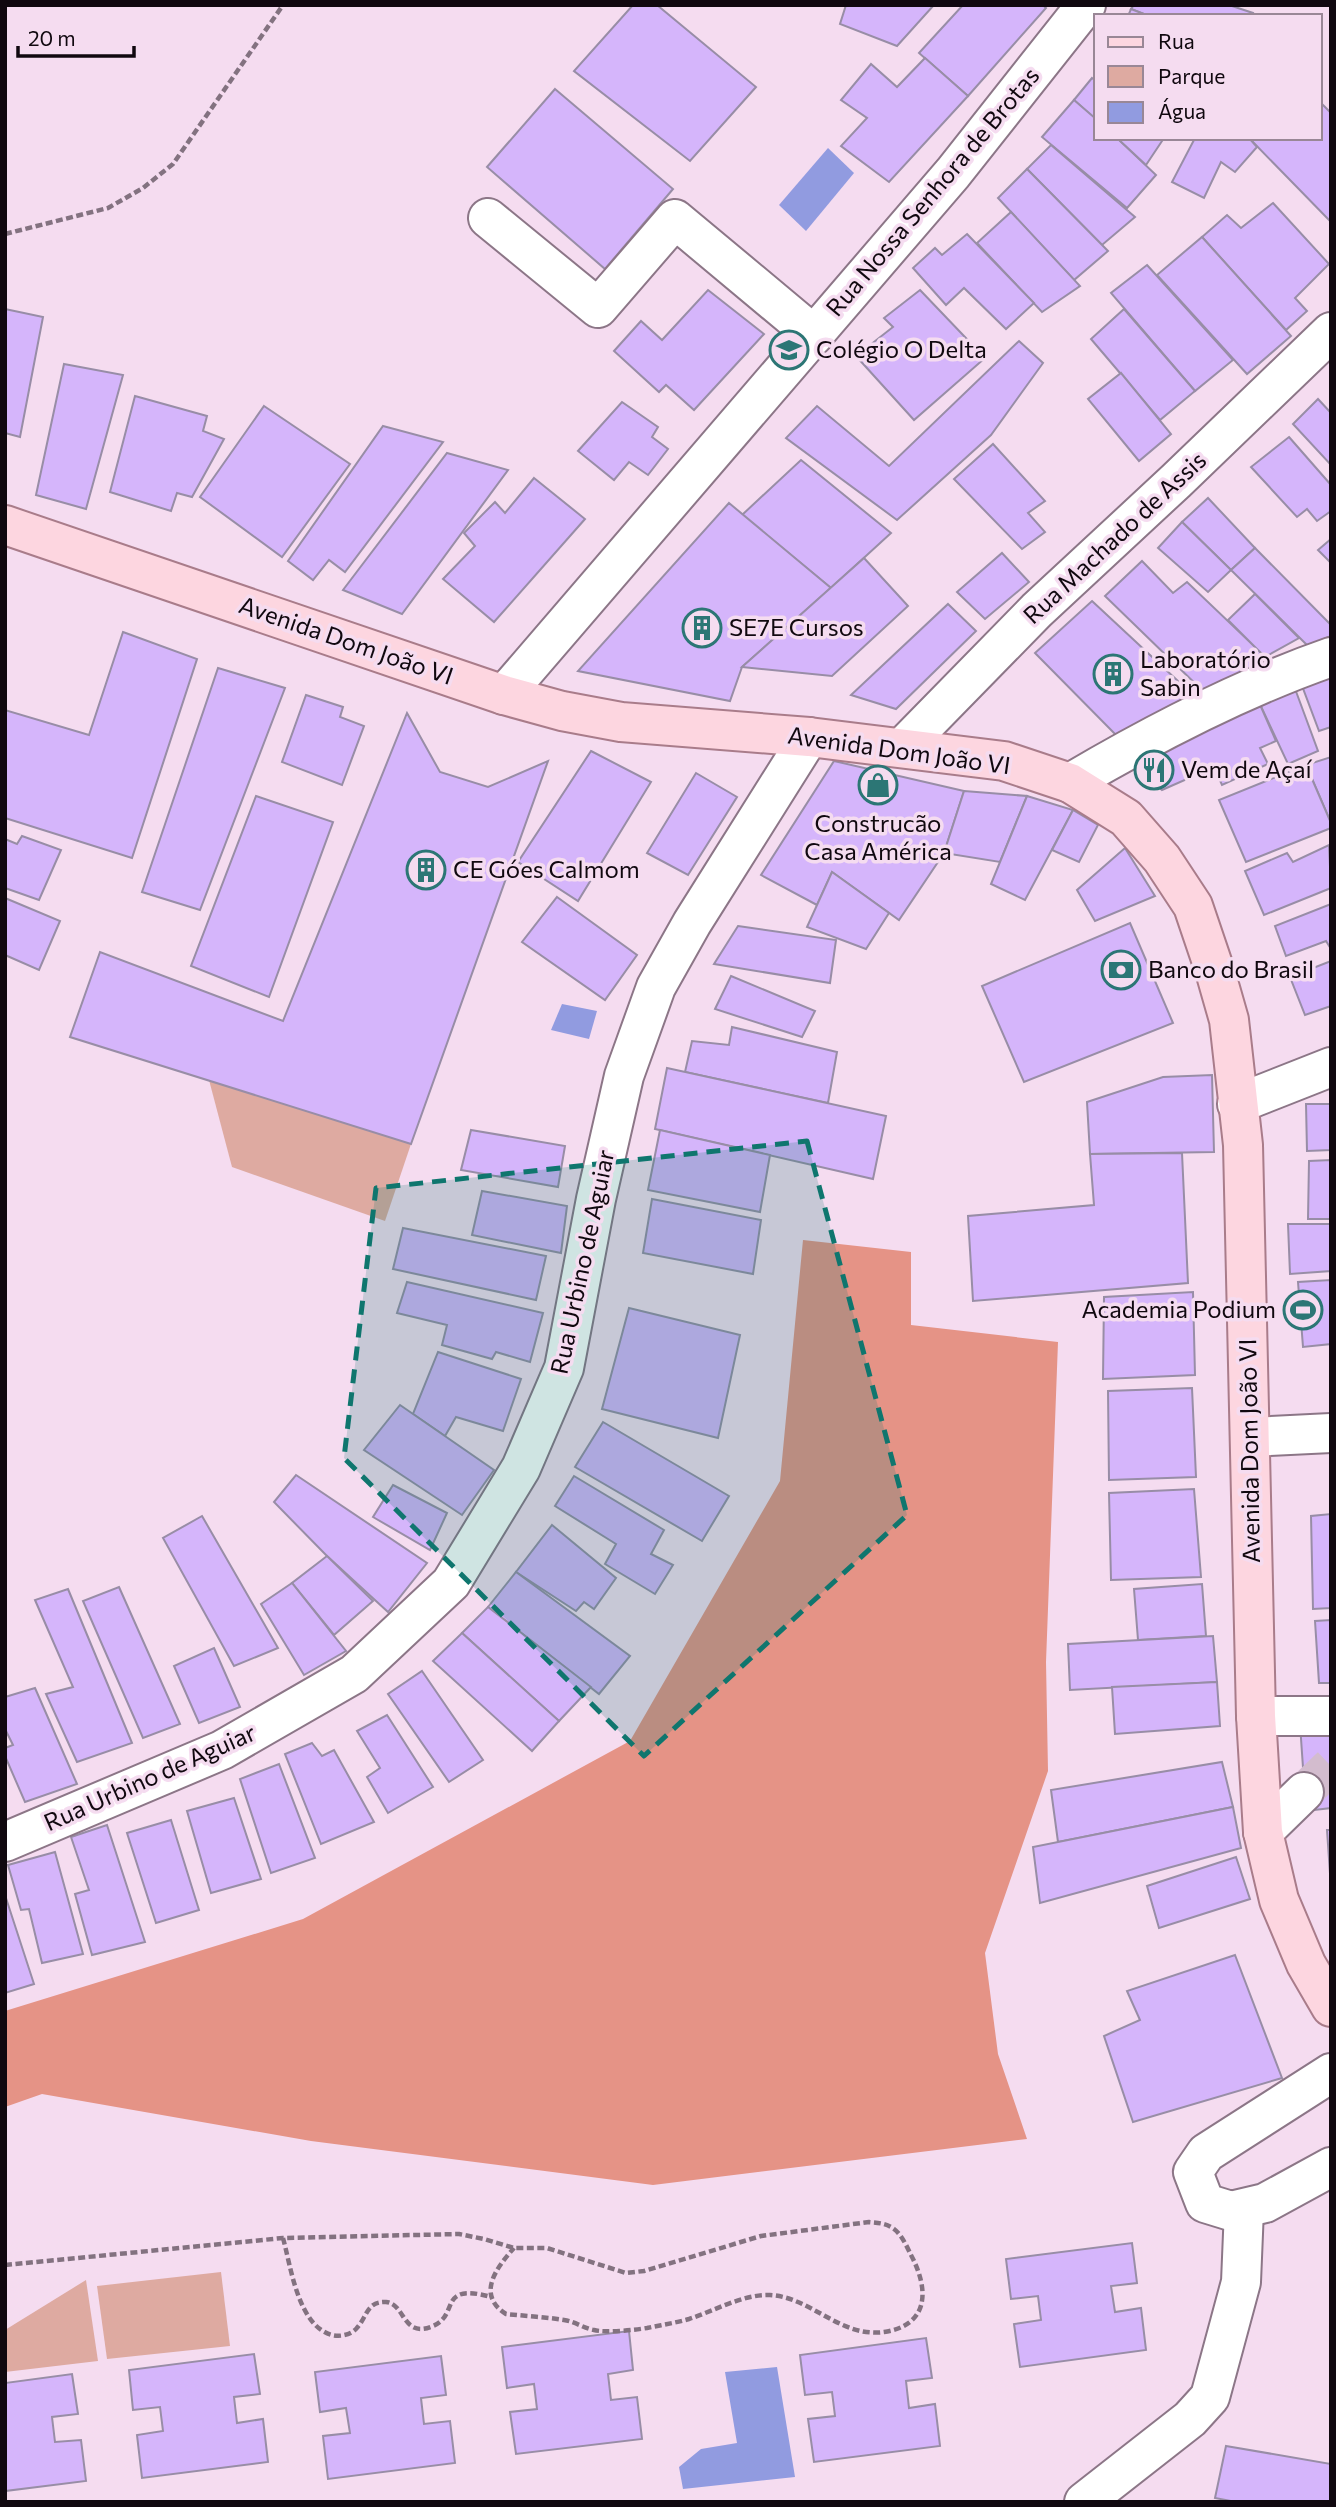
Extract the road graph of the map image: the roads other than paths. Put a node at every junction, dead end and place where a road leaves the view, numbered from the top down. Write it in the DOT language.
graph roads {
  1 [pos="1086,5"];
  2 [pos="488,218"];
  3 [pos="1331,332"];
  4 [pos="814,335"];
  5 [pos="5,525"];
  6 [pos="1331,657"];
  7 [pos="504,695"];
  8 [pos="809,737"];
  9 [pos="903,747"];
  10 [pos="1070,783"];
  11 [pos="1331,1067"];
  12 [pos="1237,1104"];
  13 [pos="1331,1433"];
  14 [pos="1250,1437"];
  15 [pos="1255,1716"];
  16 [pos="1331,1716"];
  17 [pos="1304,1792"];
  18 [pos="1263,1832"];
  19 [pos="5,1842"];
  20 [pos="1331,2007"];
  21 [pos="1331,2073"];
  22 [pos="1331,2167"];
  23 [pos="1244,2209"];
  24 [pos="1084,2502"];
  1 -- 4 [label="street, Rua Nossa Senhora de Brotas"];
  2 -- 4 [label="street"];
  3 -- 9 [label="street, Rua Machado de Assis"];
  4 -- 7 [label="street, Rua Nossa Senhora de Brotas"];
  5 -- 7 [label="main road, Avenida Dom João VI"];
  6 -- 10 [label="street"];
  7 -- 8 [label="main road, Avenida Dom João VI"];
  8 -- 9 [label="main road, Avenida Dom João VI"];
  8 -- 19 [label="street, Rua Urbino de Aguiar"];
  9 -- 10 [label="main road, Avenida Dom João VI"];
  10 -- 12 [label="main road, Avenida Dom João VI"];
  11 -- 12 [label="street"];
  12 -- 14 [label="main road, Avenida Dom João VI"];
  13 -- 14 [label="street"];
  14 -- 15 [label="main road, Avenida Dom João VI"];
  15 -- 16 [label="street"];
  15 -- 18 [label="main road, Avenida Dom João VI"];
  17 -- 18 [label="street"];
  18 -- 20 [label="main road, Avenida Dom João VI"];
  21 -- 23 [label="street"];
  22 -- 23 [label="street"];
  23 -- 24 [label="street"];
}
